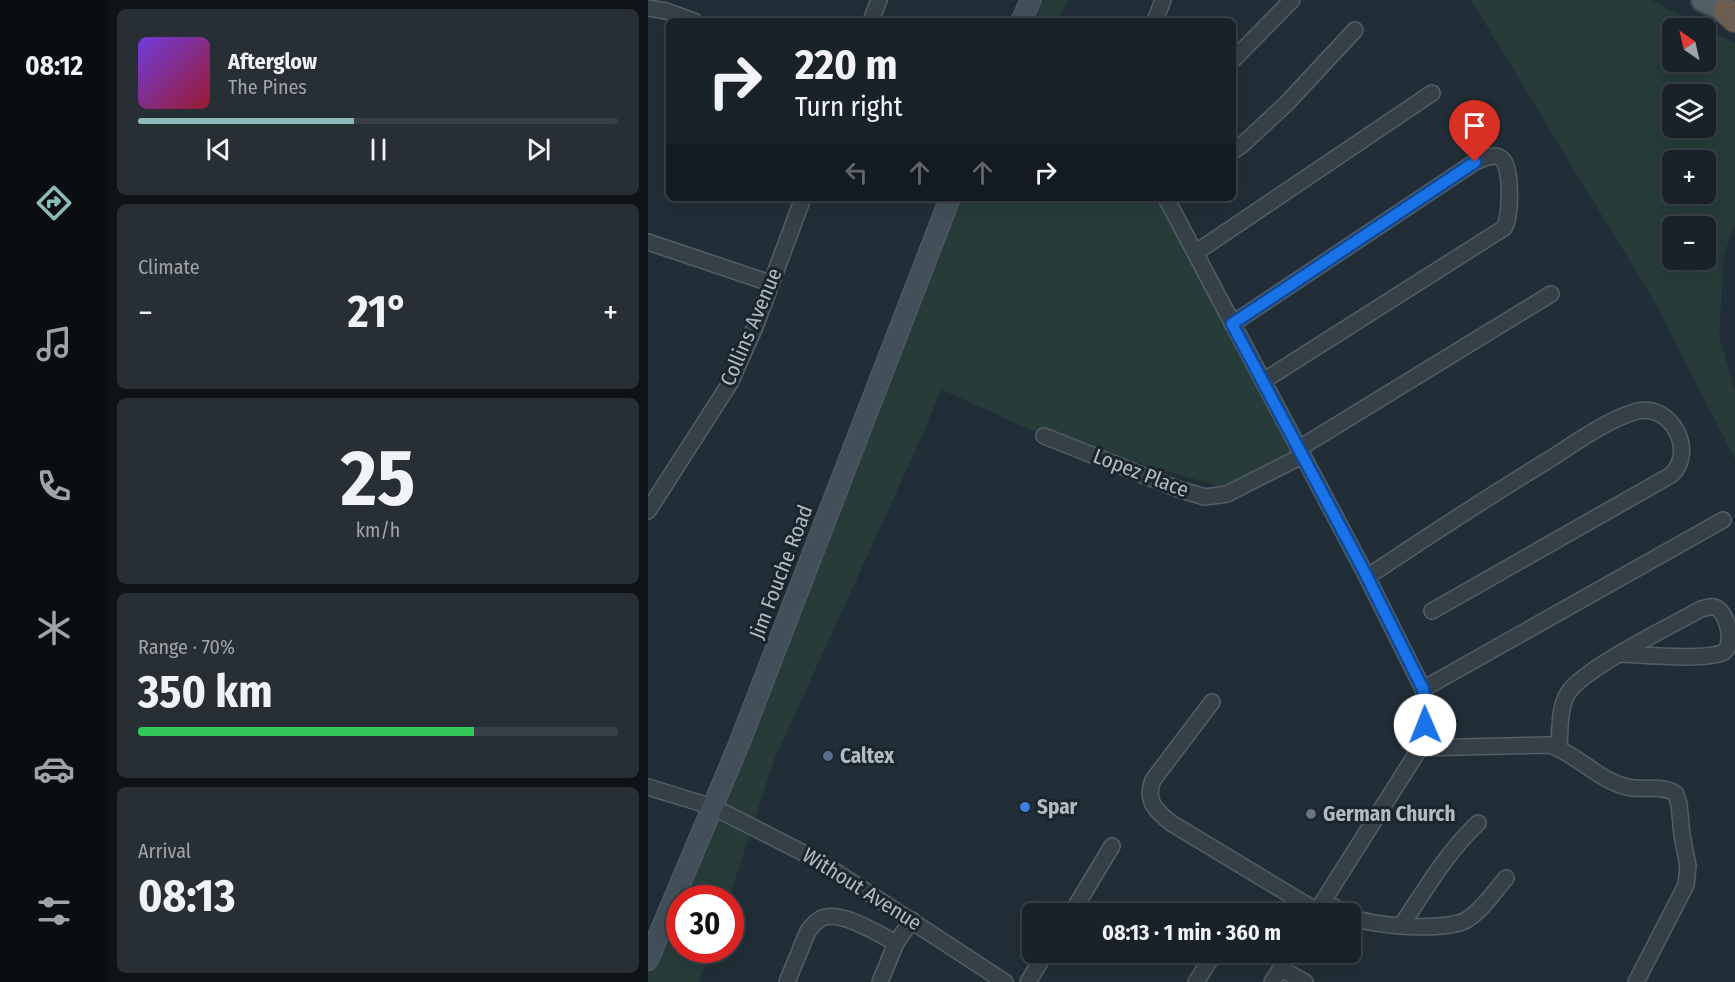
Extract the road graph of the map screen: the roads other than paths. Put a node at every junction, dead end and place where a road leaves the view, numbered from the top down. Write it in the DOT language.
graph roads {
  1 [pos="879,0"];
  2 [pos="1031,0"];
  3 [pos="1163,0"];
  4 [pos="1292,0"];
  5 [pos="1703,0"];
  6 [pos="648,8"];
  7 [pos="1732,15"];
  8 [pos="686,18"];
  9 [pos="872,18"];
  10 [pos="1022,18"];
  11 [pos="1156,18"];
  12 [pos="1355,30"];
  13 [pos="1236,57"];
  14 [pos="1432,93"];
  15 [pos="1236,149"];
  16 [pos="802,201"];
  17 [pos="949,201"];
  18 [pos="1168,201"];
  19 [pos="648,242"];
  20 [pos="1195,253"];
  21 [pos="770,283"];
  22 [pos="1551,294"];
  23 [pos="1232,324"];
  24 [pos="1263,381"];
  25 [pos="1044,436"];
  26 [pos="1300,452"];
  27 [pos="648,511"];
  28 [pos="1724,520"];
  29 [pos="1367,577"];
  30 [pos="1432,611"];
  31 [pos="1621,654"];
  32 [pos="1423,689"];
  33 [pos="1212,702"];
  34 [pos="1420,748"];
  35 [pos="1558,748"];
  36 [pos="648,787"];
  37 [pos="713,807"];
  38 [pos="1478,823"];
  39 [pos="1112,846"];
  40 [pos="1506,878"];
  41 [pos="1078,903"];
  42 [pos="1309,903"];
  43 [pos="1323,903"];
  44 [pos="1361,919"];
  45 [pos="912,920"];
  46 [pos="1401,926"];
  47 [pos="896,943"];
  48 [pos="648,960"];
  49 [pos="1039,963"];
  50 [pos="1208,963"];
  51 [pos="1285,963"];
  52 [pos="1281,969"];
  53 [pos="787,982"];
  54 [pos="880,982"];
  55 [pos="1005,982"];
  56 [pos="1028,982"];
  57 [pos="1196,982"];
  58 [pos="1272,982"];
  59 [pos="1305,982"];
  60 [pos="1636,982"];
  1 -- 9 [label="street"];
  2 -- 10 [label="street"];
  3 -- 11 [label="street"];
  4 -- 13 [label="street"];
  5 -- 7 [label="main road"];
  6 -- 8 [label="street"];
  12 -- 15 [label="street"];
  14 -- 20 [label="street"];
  16 -- 21 [label="street, Collins Avenue"];
  17 -- 37 [label="street, Jim Fouche Road"];
  18 -- 20 [label="street"];
  19 -- 21 [label="street"];
  20 -- 23 [label="street"];
  21 -- 27 [label="street, Collins Avenue"];
  22 -- 26 [label="street, Lopez Place"];
  23 -- 24 [label="street"];
  23 -- 24 [label="street"];
  24 -- 26 [label="street"];
  25 -- 26 [label="street, Lopez Place"];
  26 -- 29 [label="street"];
  28 -- 32 [label="street"];
  29 -- 30 [label="street"];
  29 -- 32 [label="street"];
  31 -- 31 [label="street"];
  31 -- 35 [label="street"];
  32 -- 34 [label="street"];
  33 -- 42 [label="street"];
  34 -- 35 [label="street"];
  34 -- 43 [label="street"];
  35 -- 60 [label="street"];
  36 -- 37 [label="street, Without Avenue"];
  37 -- 45 [label="street, Without Avenue"];
  37 -- 48 [label="street, Jim Fouche Road"];
  38 -- 46 [label="street"];
  39 -- 41 [label="street"];
  40 -- 46 [label="street"];
  44 -- 46 [label="street"];
  45 -- 47 [label="street"];
  45 -- 55 [label="street, Without Avenue"];
  47 -- 53 [label="street"];
  47 -- 54 [label="street"];
  49 -- 56 [label="street"];
  50 -- 57 [label="street"];
  51 -- 52 [label="street"];
  52 -- 58 [label="street"];
  52 -- 59 [label="street"];
}
